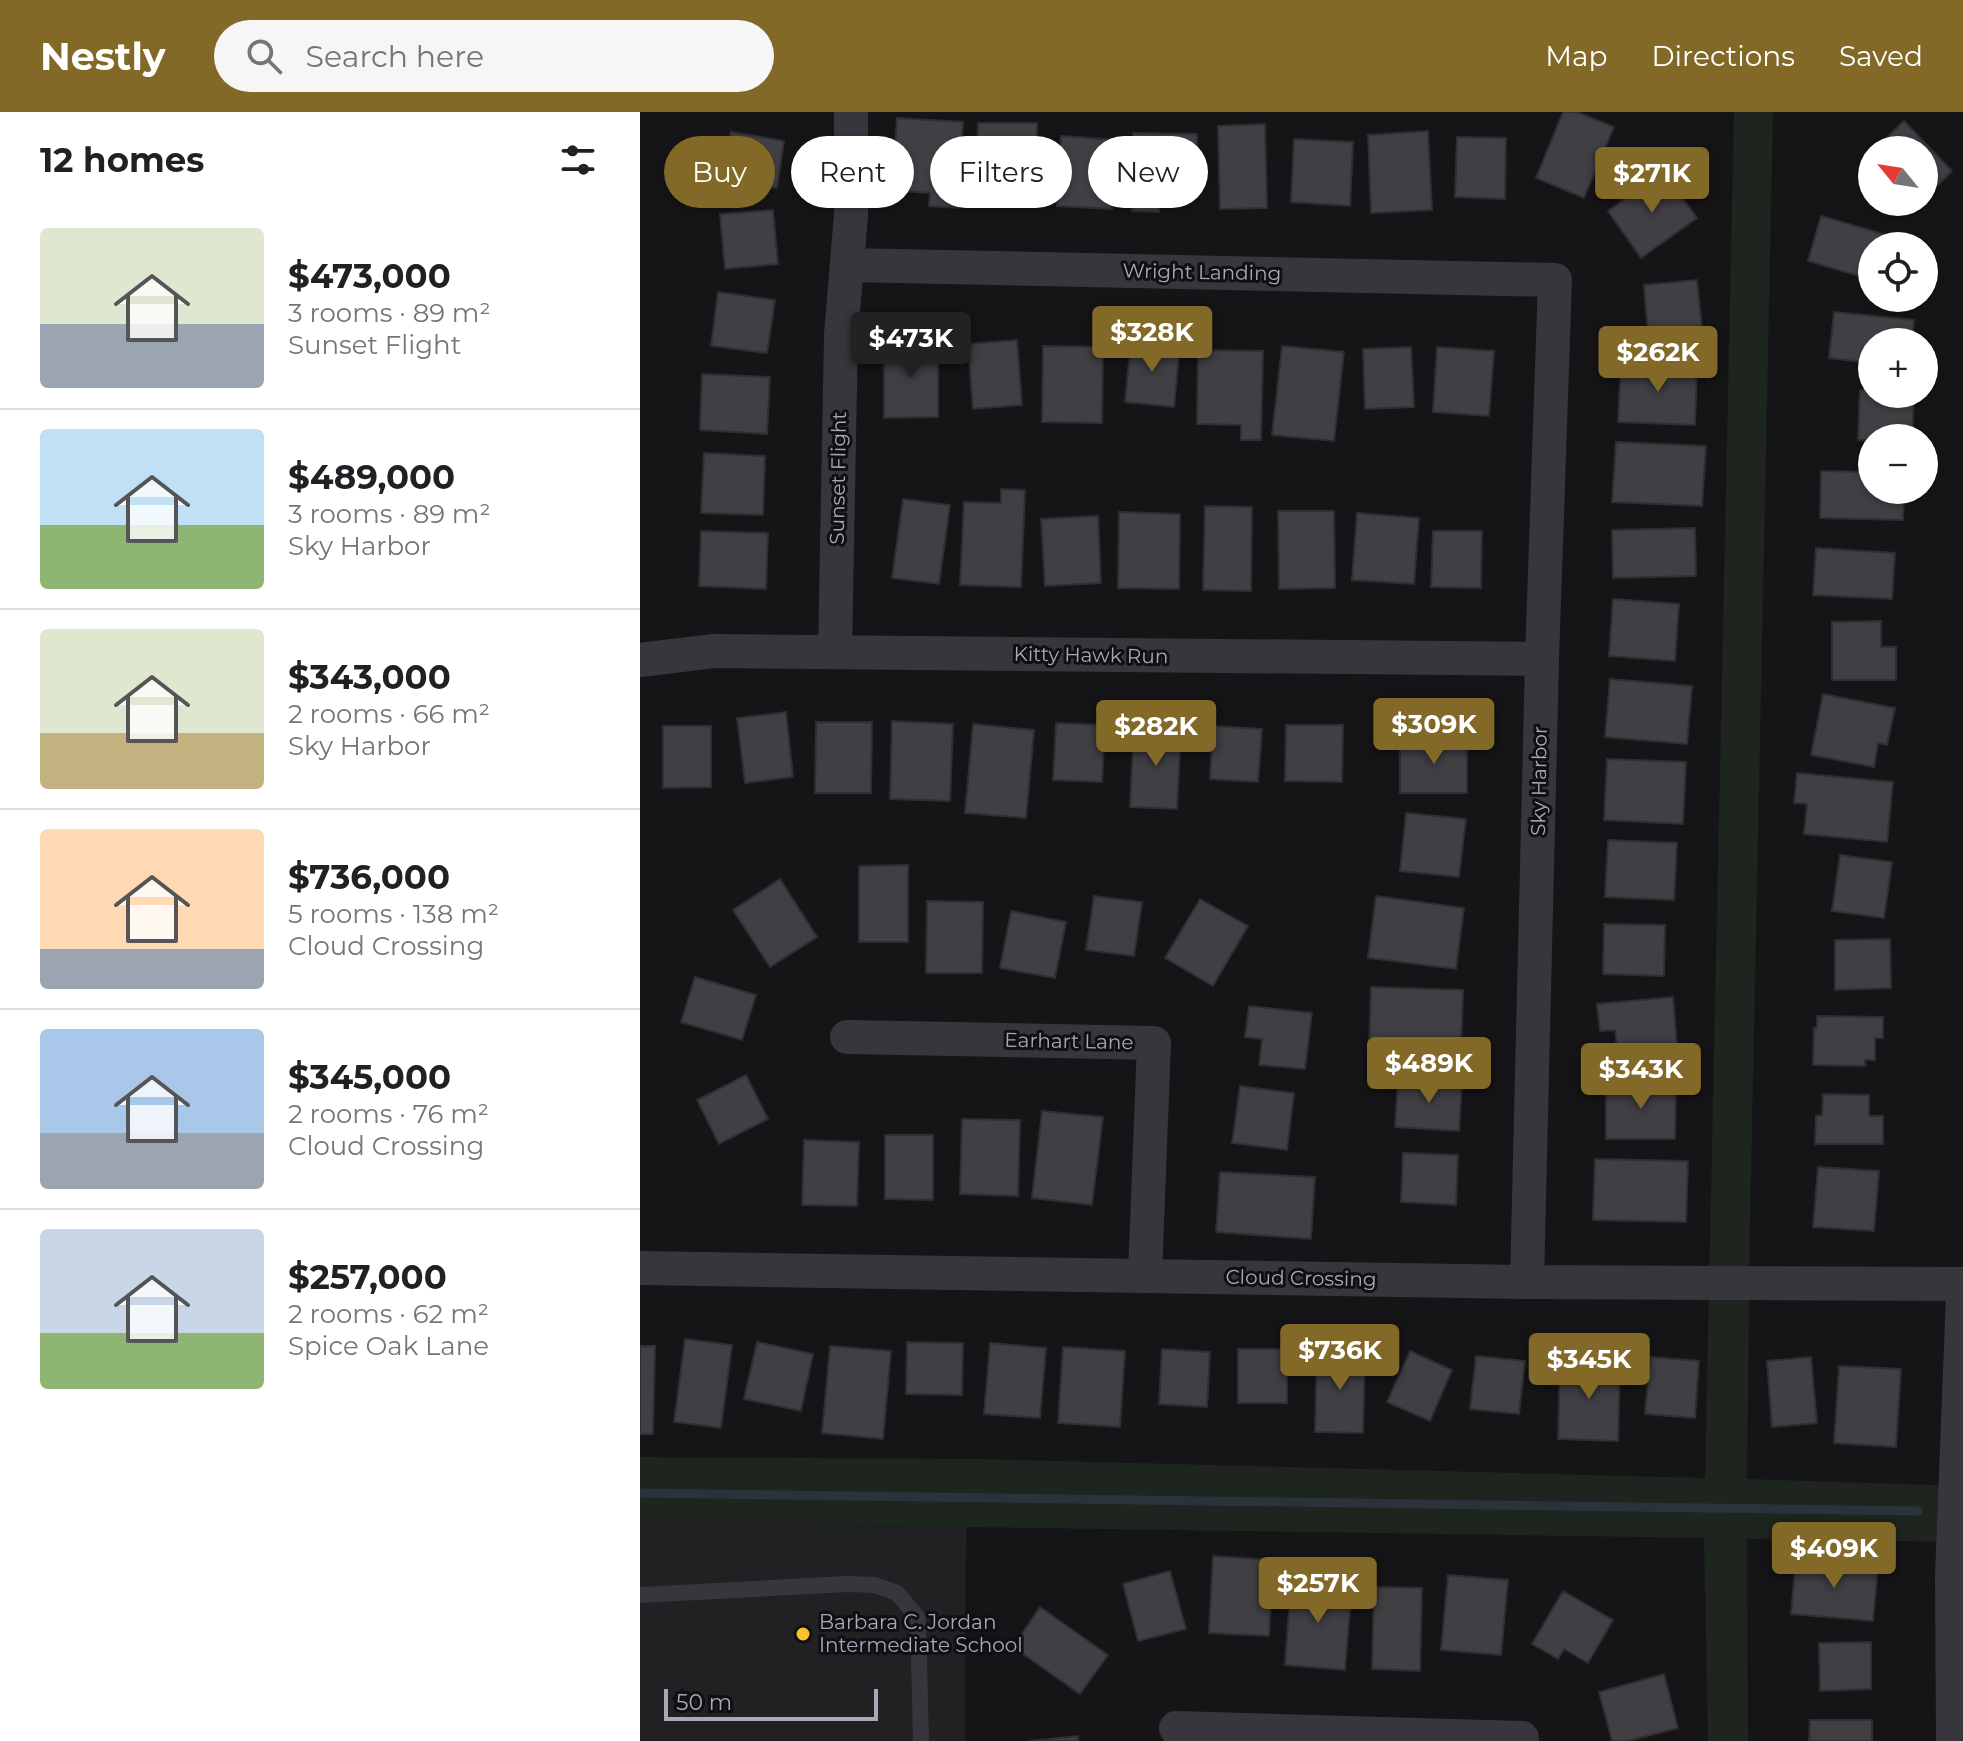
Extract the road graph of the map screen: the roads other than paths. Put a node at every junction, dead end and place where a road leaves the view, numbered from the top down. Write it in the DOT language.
graph roads {
  1 [pos="851,112"];
  2 [pos="848,265"];
  3 [pos="1555,280"];
  4 [pos="835,652"];
  5 [pos="1542,659"];
  6 [pos="640,660"];
  7 [pos="847,1037"];
  8 [pos="640,1268"];
  9 [pos="1145,1275"];
  10 [pos="1527,1282"];
  11 [pos="1963,1284"];
  12 [pos="1963,1295"];
  13 [pos="640,1595"];
  14 [pos="1176,1728"];
  15 [pos="921,1741"];
  16 [pos="1522,1741"];
  17 [pos="1953,1741"];
  1 -- 2 [label="street, Sunset Flight"];
  2 -- 3 [label="street, Wright Landing"];
  2 -- 4 [label="street, Sunset Flight"];
  3 -- 5 [label="street, Sky Harbor"];
  4 -- 5 [label="street, Kitty Hawk Run"];
  4 -- 6 [label="street, Kitty Hawk Run"];
  5 -- 10 [label="street, Sky Harbor"];
  7 -- 9 [label="street, Earhart Lane"];
  8 -- 9 [label="street, Cloud Crossing"];
  9 -- 10 [label="street, Cloud Crossing"];
  10 -- 11 [label="street, Cloud Crossing"];
  12 -- 17 [label="street"];
  13 -- 15 [label="lane"];
  14 -- 16 [label="street"];
}
